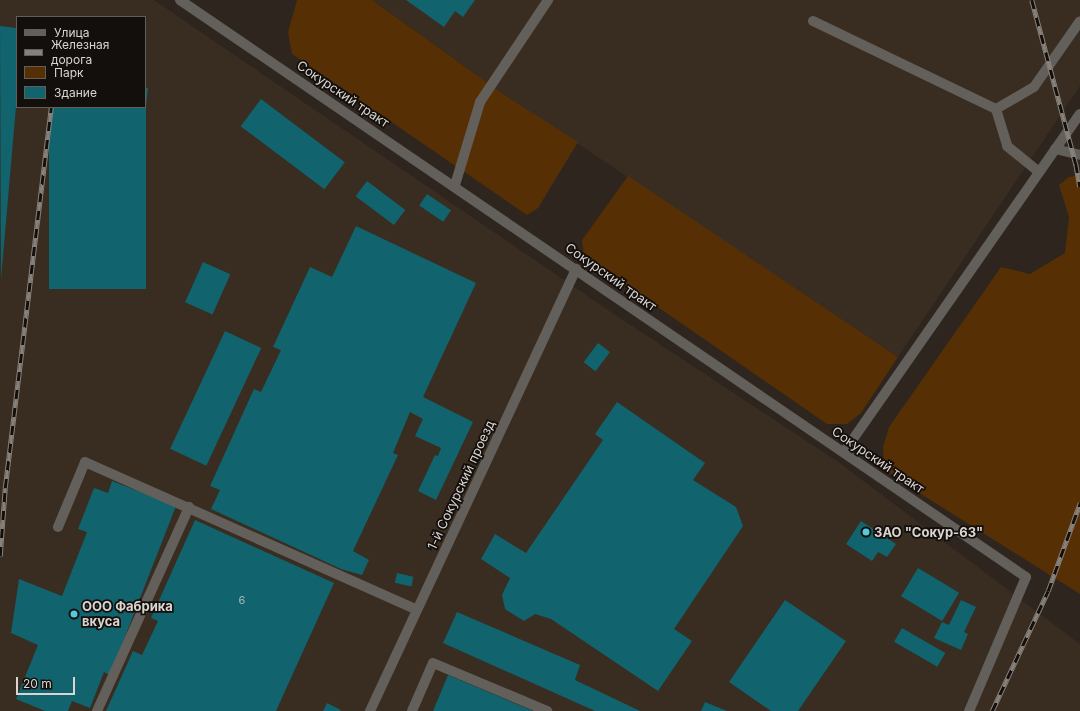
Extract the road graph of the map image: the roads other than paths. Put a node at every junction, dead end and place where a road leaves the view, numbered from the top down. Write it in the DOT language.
graph roads {
  1 [pos="180,0"];
  2 [pos="548,0"];
  3 [pos="813,21"];
  4 [pos="1080,21"];
  5 [pos="996,109"];
  6 [pos="1080,114"];
  7 [pos="1055,149"];
  8 [pos="1080,155"];
  9 [pos="1039,172"];
  10 [pos="455,186"];
  11 [pos="576,269"];
  12 [pos="844,452"];
  13 [pos="188,507"];
  14 [pos="58,527"];
  15 [pos="417,610"];
  16 [pos="97,711"];
  17 [pos="370,711"];
  18 [pos="412,711"];
  19 [pos="547,711"];
  20 [pos="969,711"];
  1 -- 10 [label="street, Сокурский тракт"];
  2 -- 10 [label="street"];
  3 -- 5 [label="street"];
  4 -- 5 [label="street"];
  5 -- 9 [label="street"];
  6 -- 7 [label="street"];
  7 -- 8 [label="street"];
  7 -- 9 [label="street"];
  9 -- 12 [label="street"];
  10 -- 11 [label="street, Сокурский тракт"];
  11 -- 12 [label="street, Сокурский тракт"];
  11 -- 15 [label="street, 1-й Сокурский проезд"];
  12 -- 20 [label="street, Сокурский тракт"];
  13 -- 14 [label="street"];
  13 -- 15 [label="street"];
  13 -- 16 [label="street"];
  15 -- 17 [label="street, 1-й Сокурский проезд"];
  18 -- 19 [label="street"];
}
